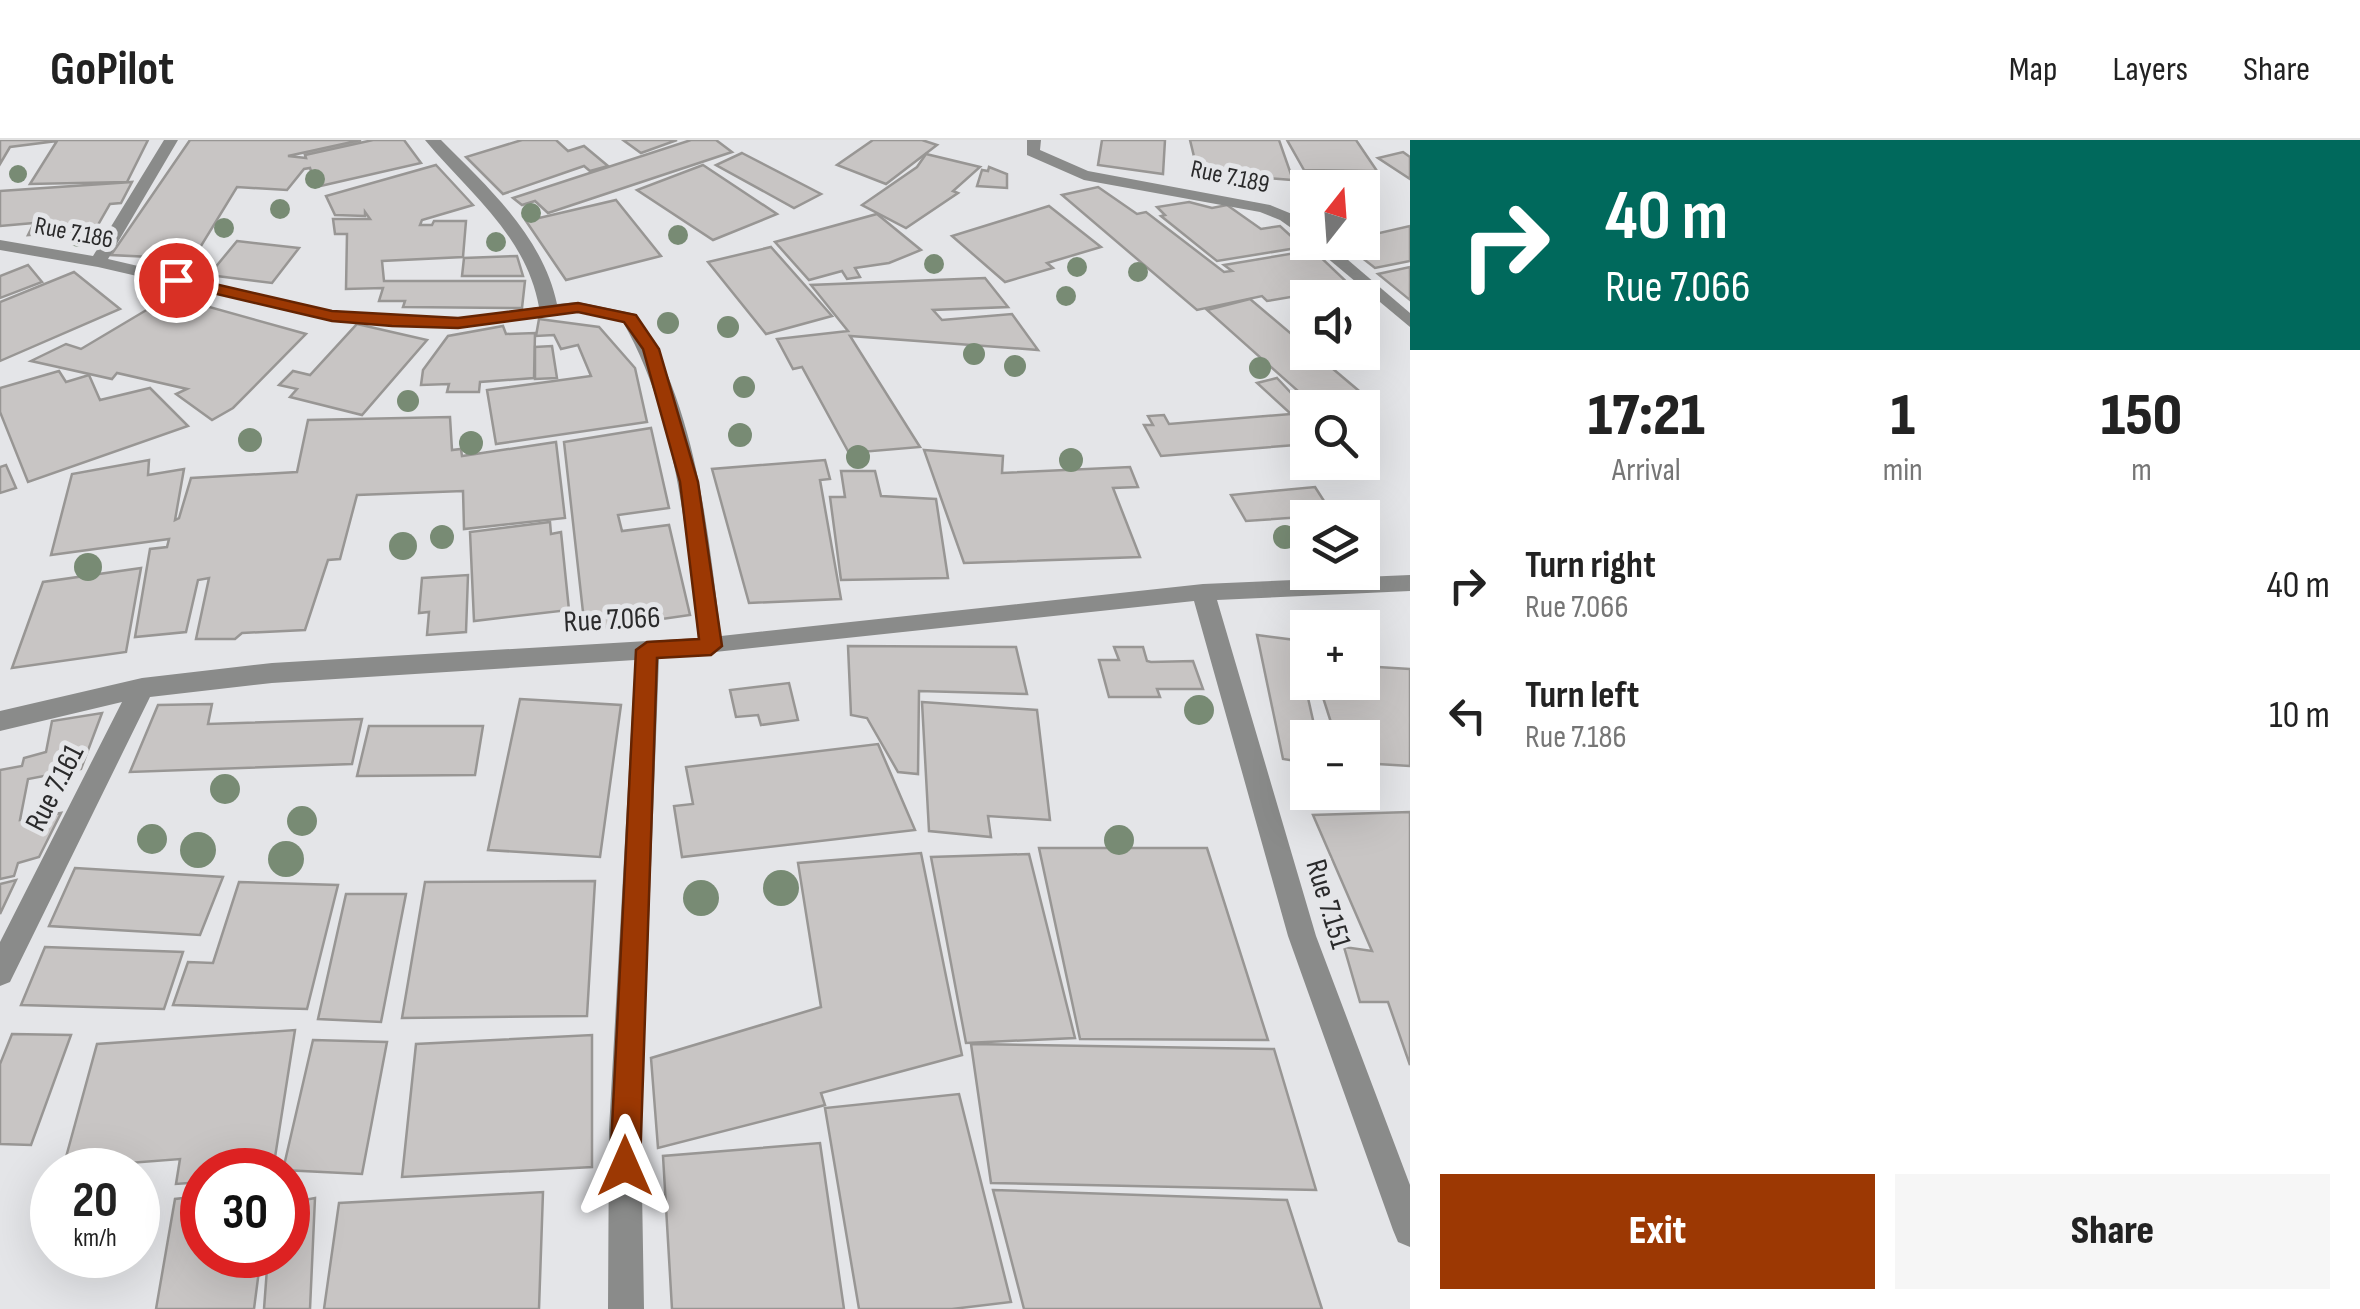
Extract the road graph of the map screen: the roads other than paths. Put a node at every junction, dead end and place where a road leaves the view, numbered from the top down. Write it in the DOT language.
graph roads {
  1 [pos="171,140"];
  2 [pos="432,140"];
  3 [pos="1034,140"];
  4 [pos="1290,220"];
  5 [pos="0,245"];
  6 [pos="1337,260"];
  7 [pos="98,262"];
  8 [pos="549,310"];
  9 [pos="1410,322"];
  10 [pos="1410,583"];
  11 [pos="1203,592"];
  12 [pos="711,646"];
  13 [pos="647,650"];
  14 [pos="142,688"];
  15 [pos="0,721"];
  16 [pos="0,972"];
  17 [pos="1410,1230"];
  18 [pos="626,1309"];
  1 -- 7 [label="street"];
  2 -- 8 [label="street"];
  3 -- 4 [label="street, Rue 7.189"];
  5 -- 7 [label="street, Rue 7.186"];
  6 -- 9 [label="street"];
  7 -- 8 [label="street, Rue 7.186"];
  8 -- 12 [label="street, Rue 7.186"];
  10 -- 11 [label="street, Rue 7.066"];
  11 -- 12 [label="street, Rue 7.066"];
  11 -- 17 [label="street, Rue 7.151"];
  12 -- 13 [label="street, Rue 7.066"];
  13 -- 14 [label="street, Rue 7.066"];
  13 -- 18 [label="street"];
  14 -- 15 [label="street, Rue 7.066"];
  14 -- 16 [label="street, Rue 7.161"];
}
